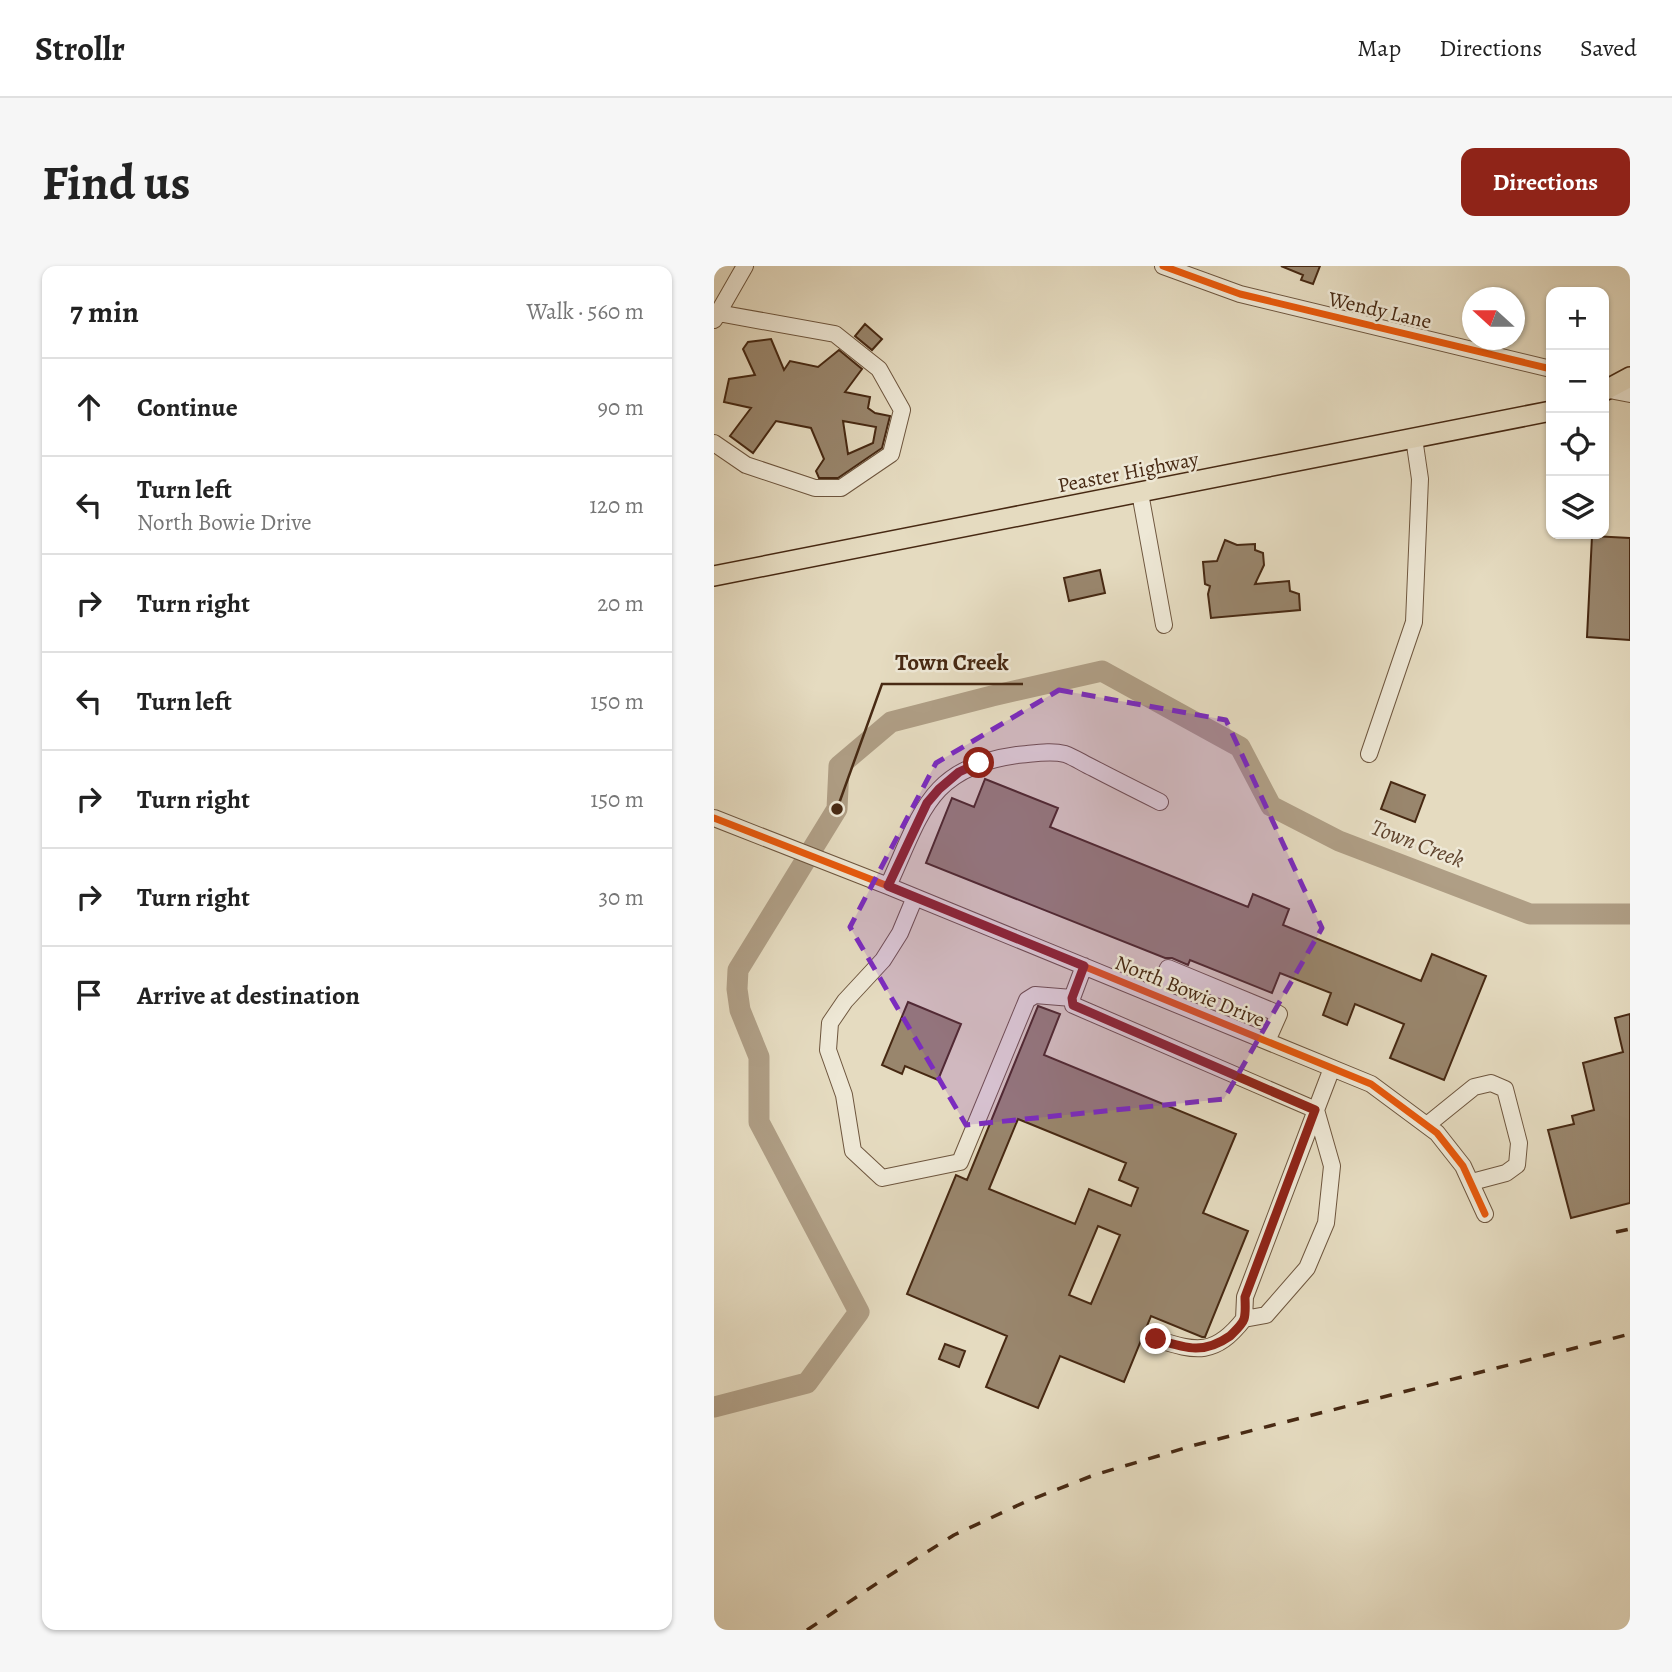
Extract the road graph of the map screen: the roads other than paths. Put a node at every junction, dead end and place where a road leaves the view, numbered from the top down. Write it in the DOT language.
graph roads {
  1 [pos="745,266"];
  2 [pos="1163,266"];
  3 [pos="716,317"];
  4 [pos="1546,368"];
  5 [pos="1630,377"];
  6 [pos="1609,388"];
  7 [pos="1609,391"];
  8 [pos="1630,394"];
  9 [pos="1546,412"];
  10 [pos="1415,439"];
  11 [pos="714,443"];
  12 [pos="1140,493"];
  13 [pos="714,576"];
  14 [pos="1164,625"];
  15 [pos="1369,754"];
  16 [pos="1160,802"];
  17 [pos="714,818"];
  18 [pos="888,886"];
  19 [pos="915,897"];
  20 [pos="1084,966"];
  21 [pos="1156,996"];
  22 [pos="1072,998"];
  23 [pos="1267,1041"];
  24 [pos="1332,1068"];
  25 [pos="1315,1110"];
  26 [pos="1427,1125"];
  27 [pos="1472,1182"];
  28 [pos="1485,1213"];
  29 [pos="1244,1319"];
  30 [pos="1156,1339"];
  1 -- 3 [label="street"];
  2 -- 4 [label="street, Wendy Lane"];
  3 -- 11 [label="street"];
  5 -- 6 [label="main road"];
  7 -- 8 [label="street"];
  9 -- 10 [label="main road, Peaster Highway"];
  10 -- 12 [label="main road, Peaster Highway"];
  10 -- 15 [label="street"];
  12 -- 13 [label="main road, Peaster Highway"];
  12 -- 14 [label="street"];
  16 -- 18 [label="street"];
  17 -- 18 [label="street, North Bowie Drive"];
  18 -- 19 [label="street, North Bowie Drive"];
  19 -- 20 [label="street, North Bowie Drive"];
  19 -- 22 [label="street"];
  20 -- 21 [label="street, North Bowie Drive"];
  20 -- 22 [label="street"];
  21 -- 23 [label="street, North Bowie Drive"];
  21 -- 23 [label="street"];
  22 -- 25 [label="street"];
  23 -- 24 [label="street, North Bowie Drive"];
  24 -- 25 [label="street"];
  24 -- 26 [label="street, North Bowie Drive"];
  25 -- 29 [label="street"];
  25 -- 29 [label="street"];
  26 -- 27 [label="street, North Bowie Drive"];
  26 -- 27 [label="street"];
  27 -- 28 [label="street, North Bowie Drive"];
  29 -- 30 [label="street"];
}
